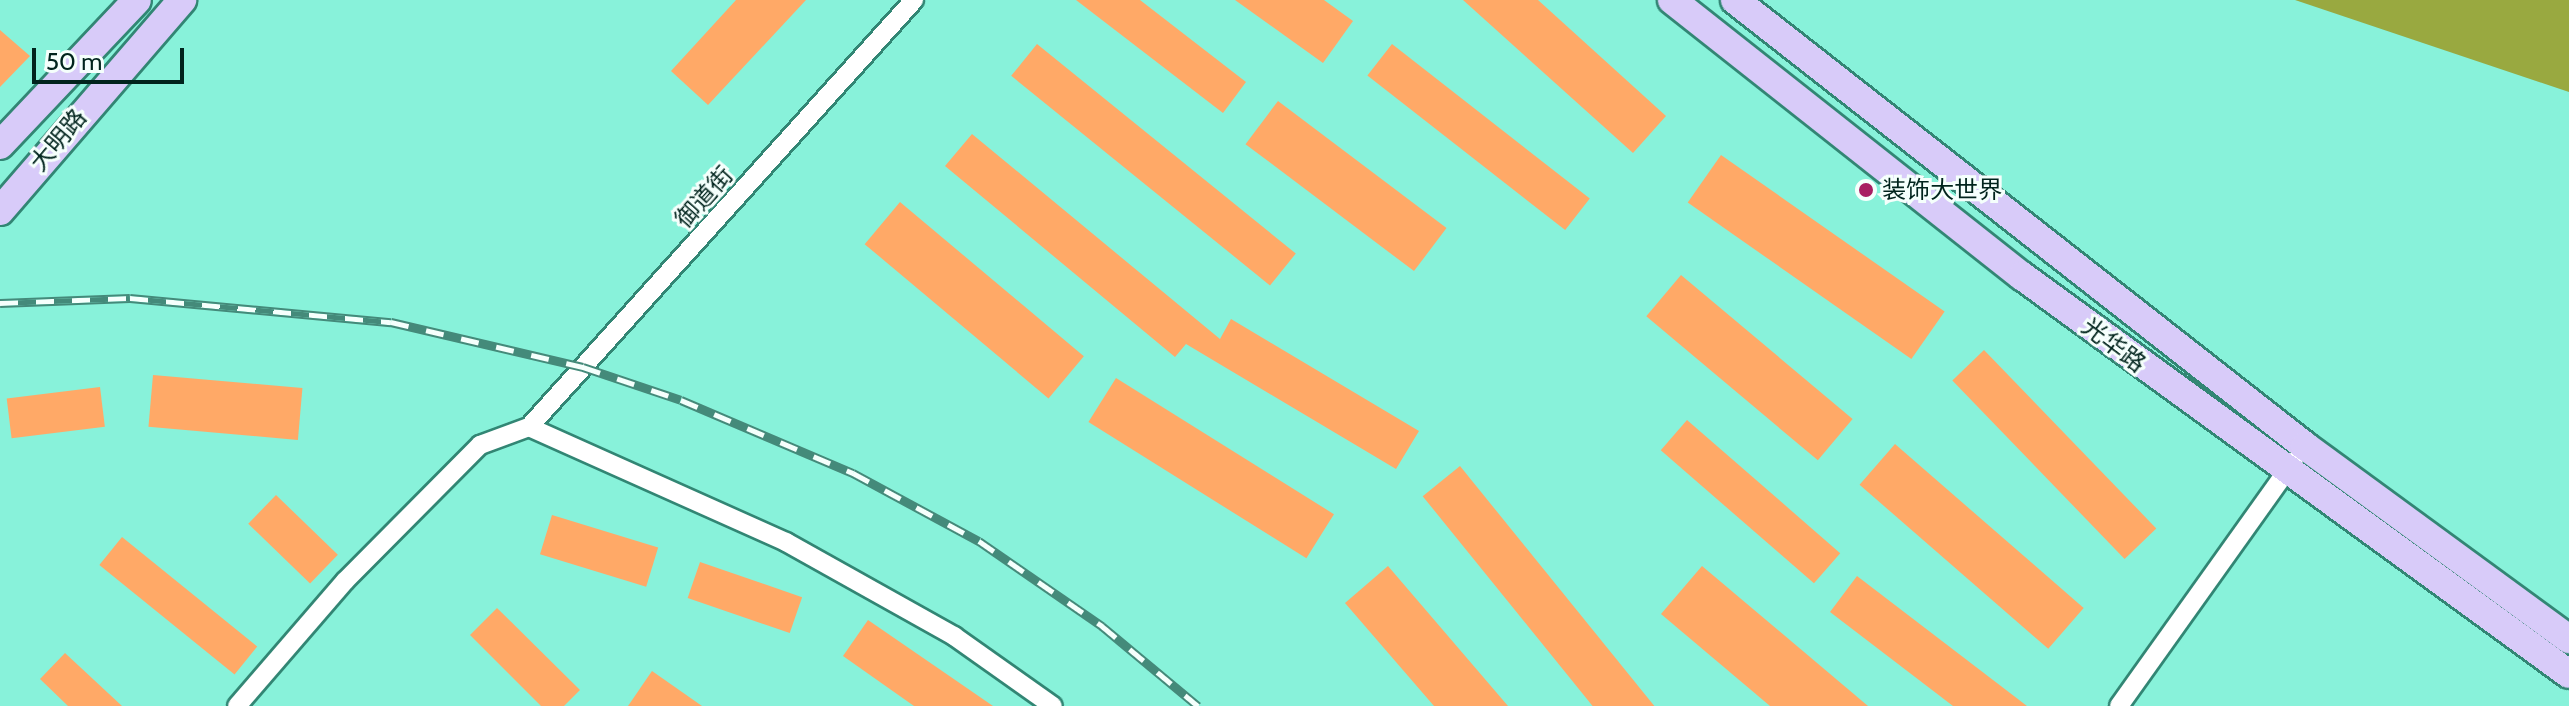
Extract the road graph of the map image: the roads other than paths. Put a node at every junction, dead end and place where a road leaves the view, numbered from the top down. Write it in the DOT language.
graph roads {
  1 [pos="137,0"];
  2 [pos="182,0"];
  3 [pos="914,0"];
  4 [pos="1672,0"];
  5 [pos="1735,0"];
  6 [pos="0,145"];
  7 [pos="0,211"];
  8 [pos="529,427"];
  9 [pos="2305,446"];
  10 [pos="2286,474"];
  11 [pos="2569,639"];
  12 [pos="2569,674"];
  13 [pos="237,706"];
  14 [pos="1053,706"];
  15 [pos="2119,706"];
  1 -- 6 [label="main road, 大明路"];
  2 -- 7 [label="main road, 大明路"];
  3 -- 8 [label="street, 御道街"];
  4 -- 10 [label="main road, 光华路"];
  5 -- 9 [label="main road, 光华路"];
  8 -- 13 [label="street"];
  8 -- 14 [label="street"];
  9 -- 10 [label="street"];
  9 -- 11 [label="main road, 光华路"];
  10 -- 12 [label="main road, 光华路"];
  10 -- 15 [label="street"];
}
